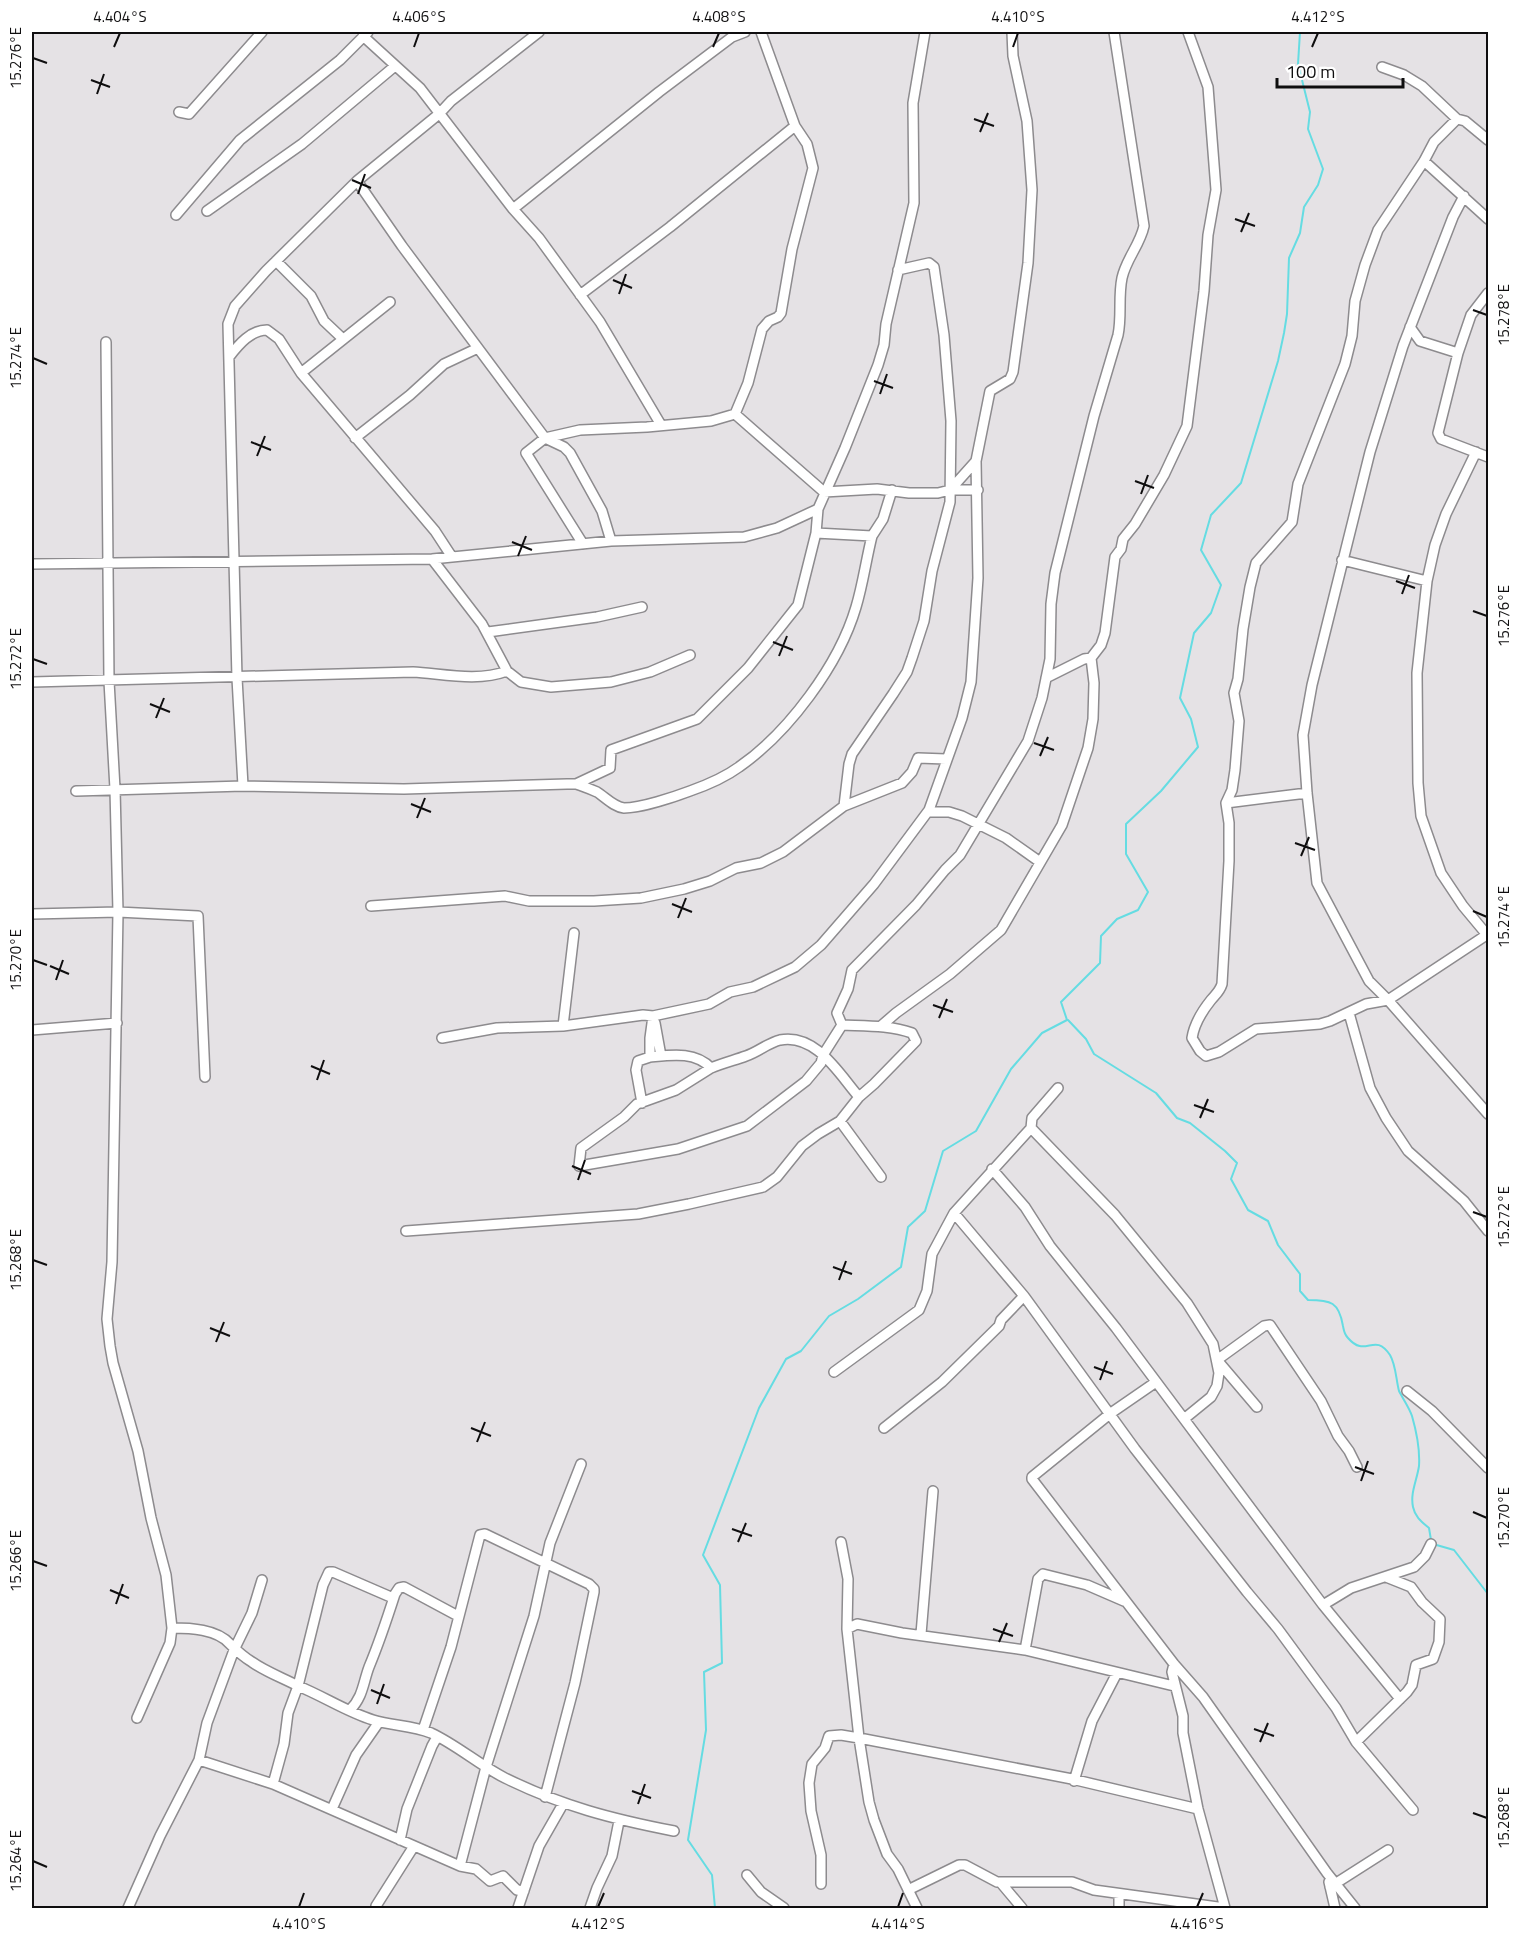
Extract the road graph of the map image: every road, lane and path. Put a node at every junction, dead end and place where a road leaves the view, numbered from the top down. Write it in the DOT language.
graph roads {
  1 [pos="262,32"];
  2 [pos="539,32"];
  3 [pos="744,32"];
  4 [pos="761,32"];
  5 [pos="925,32"];
  6 [pos="1012,32"];
  7 [pos="1114,32"];
  8 [pos="1188,32"];
  9 [pos="366,34"];
  10 [pos="395,66"];
  11 [pos="1382,67"];
  12 [pos="179,112"];
  13 [pos="439,114"];
  14 [pos="1457,119"];
  15 [pos="795,126"];
  16 [pos="1488,140"];
  17 [pos="1424,161"];
  18 [pos="357,181"];
  19 [pos="1464,195"];
  20 [pos="513,209"];
  21 [pos="207,211"];
  22 [pos="176,215"];
  23 [pos="1488,219"];
  24 [pos="276,261"];
  25 [pos="898,270"];
  26 [pos="1488,293"];
  27 [pos="580,295"];
  28 [pos="390,302"];
  29 [pos="1410,327"];
  30 [pos="343,339"];
  31 [pos="106,342"];
  32 [pos="478,348"];
  33 [pos="1458,353"];
  34 [pos="229,357"];
  35 [pos="301,374"];
  36 [pos="735,414"];
  37 [pos="661,425"];
  38 [pos="355,438"];
  39 [pos="544,438"];
  40 [pos="1476,452"];
  41 [pos="1488,454"];
  42 [pos="976,460"];
  43 [pos="892,490"];
  44 [pos="950,490"];
  45 [pos="978,490"];
  46 [pos="824,492"];
  47 [pos="818,509"];
  48 [pos="816,532"];
  49 [pos="872,536"];
  50 [pos="611,542"];
  51 [pos="582,544"];
  52 [pos="452,557"];
  53 [pos="432,559"];
  54 [pos="1342,561"];
  55 [pos="109,562"];
  56 [pos="235,562"];
  57 [pos="32,564"];
  58 [pos="1427,582"];
  59 [pos="642,607"];
  60 [pos="488,632"];
  61 [pos="690,655"];
  62 [pos="1091,658"];
  63 [pos="507,671"];
  64 [pos="237,678"];
  65 [pos="1046,678"];
  66 [pos="110,681"];
  67 [pos="32,682"];
  68 [pos="946,759"];
  69 [pos="576,784"];
  70 [pos="243,786"];
  71 [pos="115,789"];
  72 [pos="76,791"];
  73 [pos="1307,794"];
  74 [pos="1226,803"];
  75 [pos="844,806"];
  76 [pos="928,812"];
  77 [pos="979,824"];
  78 [pos="1040,862"];
  79 [pos="371,906"];
  80 [pos="118,912"];
  81 [pos="32,914"];
  82 [pos="574,933"];
  83 [pos="1488,935"];
  84 [pos="1388,1000"];
  85 [pos="1349,1013"];
  86 [pos="653,1016"];
  87 [pos="117,1023"];
  88 [pos="842,1025"];
  89 [pos="563,1026"];
  90 [pos="881,1026"];
  91 [pos="32,1030"];
  92 [pos="442,1038"];
  93 [pos="823,1055"];
  94 [pos="662,1056"];
  95 [pos="650,1057"];
  96 [pos="711,1068"];
  97 [pos="206,1077"];
  98 [pos="1058,1088"];
  99 [pos="859,1097"];
  100 [pos="642,1103"];
  101 [pos="1488,1114"];
  102 [pos="840,1121"];
  103 [pos="1030,1128"];
  104 [pos="992,1169"];
  105 [pos="881,1177"];
  106 [pos="954,1213"];
  107 [pos="406,1231"];
  108 [pos="1488,1231"];
  109 [pos="1024,1296"];
  110 [pos="1217,1360"];
  111 [pos="834,1372"];
  112 [pos="1156,1382"];
  113 [pos="1407,1391"];
  114 [pos="1257,1407"];
  115 [pos="1111,1413"];
  116 [pos="1184,1419"];
  117 [pos="884,1428"];
  118 [pos="581,1464"];
  119 [pos="1357,1467"];
  120 [pos="1488,1468"];
  121 [pos="933,1491"];
  122 [pos="842,1542"];
  123 [pos="1431,1544"];
  124 [pos="545,1561"];
  125 [pos="1386,1577"];
  126 [pos="262,1580"];
  127 [pos="393,1598"];
  128 [pos="1127,1603"];
  129 [pos="1323,1605"];
  130 [pos="458,1616"];
  131 [pos="172,1628"];
  132 [pos="847,1629"];
  133 [pos="921,1634"];
  134 [pos="234,1650"];
  135 [pos="1025,1650"];
  136 [pos="1174,1664"];
  137 [pos="1117,1672"];
  138 [pos="298,1686"];
  139 [pos="1174,1686"];
  140 [pos="1400,1699"];
  141 [pos="350,1710"];
  142 [pos="137,1718"];
  143 [pos="379,1722"];
  144 [pos="423,1730"];
  145 [pos="437,1737"];
  146 [pos="859,1738"];
  147 [pos="1356,1742"];
  148 [pos="199,1760"];
  149 [pos="486,1767"];
  150 [pos="1074,1781"];
  151 [pos="273,1784"];
  152 [pos="545,1797"];
  153 [pos="563,1804"];
  154 [pos="332,1809"];
  155 [pos="1198,1809"];
  156 [pos="1413,1810"];
  157 [pos="619,1821"];
  158 [pos="674,1832"];
  159 [pos="400,1840"];
  160 [pos="414,1846"];
  161 [pos="1388,1850"];
  162 [pos="460,1866"];
  163 [pos="747,1875"];
  164 [pos="1000,1883"];
  165 [pos="821,1884"];
  166 [pos="1333,1886"];
  167 [pos="909,1890"];
  168 [pos="524,1891"];
  169 [pos="1119,1894"];
  170 [pos="376,1906"];
  171 [pos="128,1908"];
  172 [pos="518,1908"];
  173 [pos="590,1908"];
  174 [pos="784,1908"];
  175 [pos="917,1908"];
  176 [pos="1022,1908"];
  177 [pos="1119,1908"];
  178 [pos="1225,1908"];
  179 [pos="1335,1908"];
  180 [pos="1355,1908"];
  1 -- 12 [label="street"];
  2 -- 13 [label="street"];
  3 -- 20 [label="street"];
  4 -- 15 [label="street"];
  5 -- 25 [label="street"];
  6 -- 42 [label="street"];
  7 -- 65 [label="street"];
  8 -- 62 [label="street"];
  9 -- 10 [label="street"];
  9 -- 22 [label="street"];
  10 -- 13 [label="street"];
  10 -- 21 [label="street"];
  11 -- 14 [label="street"];
  13 -- 18 [label="street"];
  13 -- 20 [label="street"];
  14 -- 16 [label="street"];
  14 -- 17 [label="street"];
  15 -- 27 [label="street"];
  15 -- 36 [label="street"];
  17 -- 19 [label="street"];
  17 -- 74 [label="street"];
  18 -- 24 [label="street"];
  18 -- 32 [label="street"];
  19 -- 23 [label="street"];
  19 -- 29 [label="street"];
  20 -- 27 [label="street"];
  24 -- 30 [label="street"];
  24 -- 34 [label="street"];
  25 -- 44 [label="street"];
  25 -- 46 [label="street"];
  26 -- 33 [label="street"];
  27 -- 37 [label="street"];
  28 -- 30 [label="street"];
  29 -- 33 [label="street"];
  29 -- 54 [label="street"];
  30 -- 35 [label="street"];
  31 -- 55 [label="street"];
  32 -- 38 [label="street"];
  32 -- 39 [label="street"];
  33 -- 40 [label="street"];
  34 -- 35 [label="street"];
  34 -- 56 [label="street"];
  35 -- 38 [label="street"];
  36 -- 37 [label="street"];
  36 -- 46 [label="street"];
  37 -- 39 [label="street"];
  38 -- 52 [label="street"];
  39 -- 50 [label="street"];
  39 -- 51 [label="street"];
  40 -- 41 [label="street"];
  40 -- 58 [label="street"];
  42 -- 44 [label="street"];
  42 -- 45 [label="street"];
  43 -- 44 [label="street"];
  43 -- 46 [label="street"];
  43 -- 49 [label="street"];
  44 -- 45 [label="street"];
  44 -- 75 [label="street"];
  45 -- 68 [label="street"];
  46 -- 47 [label="street"];
  47 -- 48 [label="street"];
  47 -- 50 [label="street"];
  48 -- 49 [label="street"];
  48 -- 69 [label="street"];
  49 -- 69 [label="street"];
  50 -- 51 [label="street"];
  51 -- 52 [label="street"];
  52 -- 53 [label="street"];
  53 -- 56 [label="street"];
  53 -- 60 [label="street"];
  54 -- 58 [label="street"];
  54 -- 73 [label="street"];
  55 -- 56 [label="street"];
  55 -- 57 [label="street"];
  55 -- 66 [label="street"];
  56 -- 64 [label="street"];
  58 -- 83 [label="street"];
  59 -- 60 [label="street"];
  60 -- 63 [label="street"];
  61 -- 63 [label="street"];
  62 -- 65 [label="street"];
  62 -- 78 [label="street"];
  63 -- 64 [label="street"];
  64 -- 66 [label="street"];
  64 -- 70 [label="street"];
  65 -- 77 [label="street"];
  66 -- 67 [label="street"];
  66 -- 71 [label="street"];
  68 -- 75 [label="street"];
  68 -- 76 [label="street"];
  69 -- 70 [label="street"];
  70 -- 71 [label="street"];
  71 -- 72 [label="street"];
  71 -- 80 [label="street"];
  73 -- 74 [label="street"];
  73 -- 84 [label="street"];
  74 -- 85 [label="street"];
  75 -- 79 [label="street"];
  76 -- 77 [label="street"];
  76 -- 86 [label="street"];
  77 -- 78 [label="street"];
  77 -- 88 [label="street"];
  78 -- 90 [label="street"];
  80 -- 81 [label="street"];
  80 -- 87 [label="street"];
  80 -- 97 [label="street"];
  82 -- 89 [label="street"];
  83 -- 84 [label="street"];
  84 -- 85 [label="street"];
  84 -- 101 [label="street"];
  85 -- 108 [label="street"];
  86 -- 89 [label="street"];
  86 -- 94 [label="street"];
  86 -- 95 [label="street"];
  87 -- 91 [label="street"];
  87 -- 131 [label="street"];
  88 -- 90 [label="street"];
  88 -- 93 [label="street"];
  89 -- 92 [label="street"];
  90 -- 99 [label="street"];
  93 -- 96 [label="street"];
  93 -- 99 [label="street"];
  93 -- 100 [label="street"];
  94 -- 95 [label="street"];
  94 -- 96 [label="street"];
  95 -- 100 [label="street"];
  96 -- 100 [label="street"];
  98 -- 103 [label="street"];
  99 -- 102 [label="street"];
  102 -- 105 [label="street"];
  102 -- 107 [label="street"];
  103 -- 104 [label="street"];
  103 -- 110 [label="street"];
  104 -- 106 [label="street"];
  104 -- 112 [label="street"];
  106 -- 109 [label="street"];
  106 -- 111 [label="street"];
  109 -- 115 [label="street"];
  109 -- 117 [label="street"];
  110 -- 114 [label="street"];
  110 -- 116 [label="street"];
  110 -- 119 [label="street"];
  112 -- 115 [label="street"];
  112 -- 116 [label="street"];
  113 -- 120 [label="street"];
  115 -- 128 [label="street"];
  115 -- 147 [label="street"];
  116 -- 129 [label="street"];
  118 -- 124 [label="street"];
  121 -- 133 [label="street"];
  122 -- 132 [label="street"];
  123 -- 125 [label="street"];
  124 -- 130 [label="street"];
  124 -- 149 [label="street"];
  124 -- 152 [label="street"];
  125 -- 129 [label="street"];
  125 -- 140 [label="street"];
  126 -- 134 [label="street"];
  127 -- 130 [label="street"];
  127 -- 138 [label="street"];
  127 -- 141 [label="street"];
  128 -- 135 [label="street"];
  128 -- 136 [label="street"];
  129 -- 140 [label="street"];
  130 -- 144 [label="street"];
  131 -- 134 [label="street"];
  131 -- 142 [label="street"];
  132 -- 133 [label="street"];
  132 -- 146 [label="street"];
  133 -- 135 [label="street"];
  134 -- 138 [label="street"];
  134 -- 148 [label="street"];
  135 -- 137 [label="street"];
  136 -- 139 [label="street"];
  136 -- 166 [label="street"];
  137 -- 139 [label="street"];
  137 -- 150 [label="street"];
  138 -- 141 [label="street"];
  138 -- 151 [label="street"];
  139 -- 155 [label="street"];
  140 -- 147 [label="street"];
  141 -- 143 [label="street"];
  143 -- 144 [label="street"];
  143 -- 154 [label="street"];
  144 -- 145 [label="street"];
  145 -- 149 [label="street"];
  145 -- 159 [label="street"];
  146 -- 150 [label="street"];
  146 -- 165 [label="street"];
  146 -- 167 [label="street"];
  147 -- 156 [label="street"];
  148 -- 151 [label="street"];
  148 -- 171 [label="street"];
  149 -- 152 [label="street"];
  149 -- 162 [label="street"];
  150 -- 155 [label="street"];
  151 -- 154 [label="street"];
  152 -- 153 [label="street"];
  153 -- 157 [label="street"];
  153 -- 168 [label="street"];
  154 -- 159 [label="street"];
  155 -- 178 [label="street"];
  157 -- 158 [label="street"];
  157 -- 173 [label="street"];
  159 -- 160 [label="street"];
  160 -- 162 [label="street"];
  160 -- 170 [label="street"];
  161 -- 166 [label="street"];
  162 -- 168 [label="street"];
  163 -- 174 [label="street"];
  164 -- 167 [label="street"];
  164 -- 169 [label="street"];
  164 -- 176 [label="street"];
  166 -- 179 [label="street"];
  166 -- 180 [label="street"];
  167 -- 175 [label="street"];
  168 -- 172 [label="street"];
  169 -- 177 [label="street"];
  169 -- 178 [label="street"];
}
